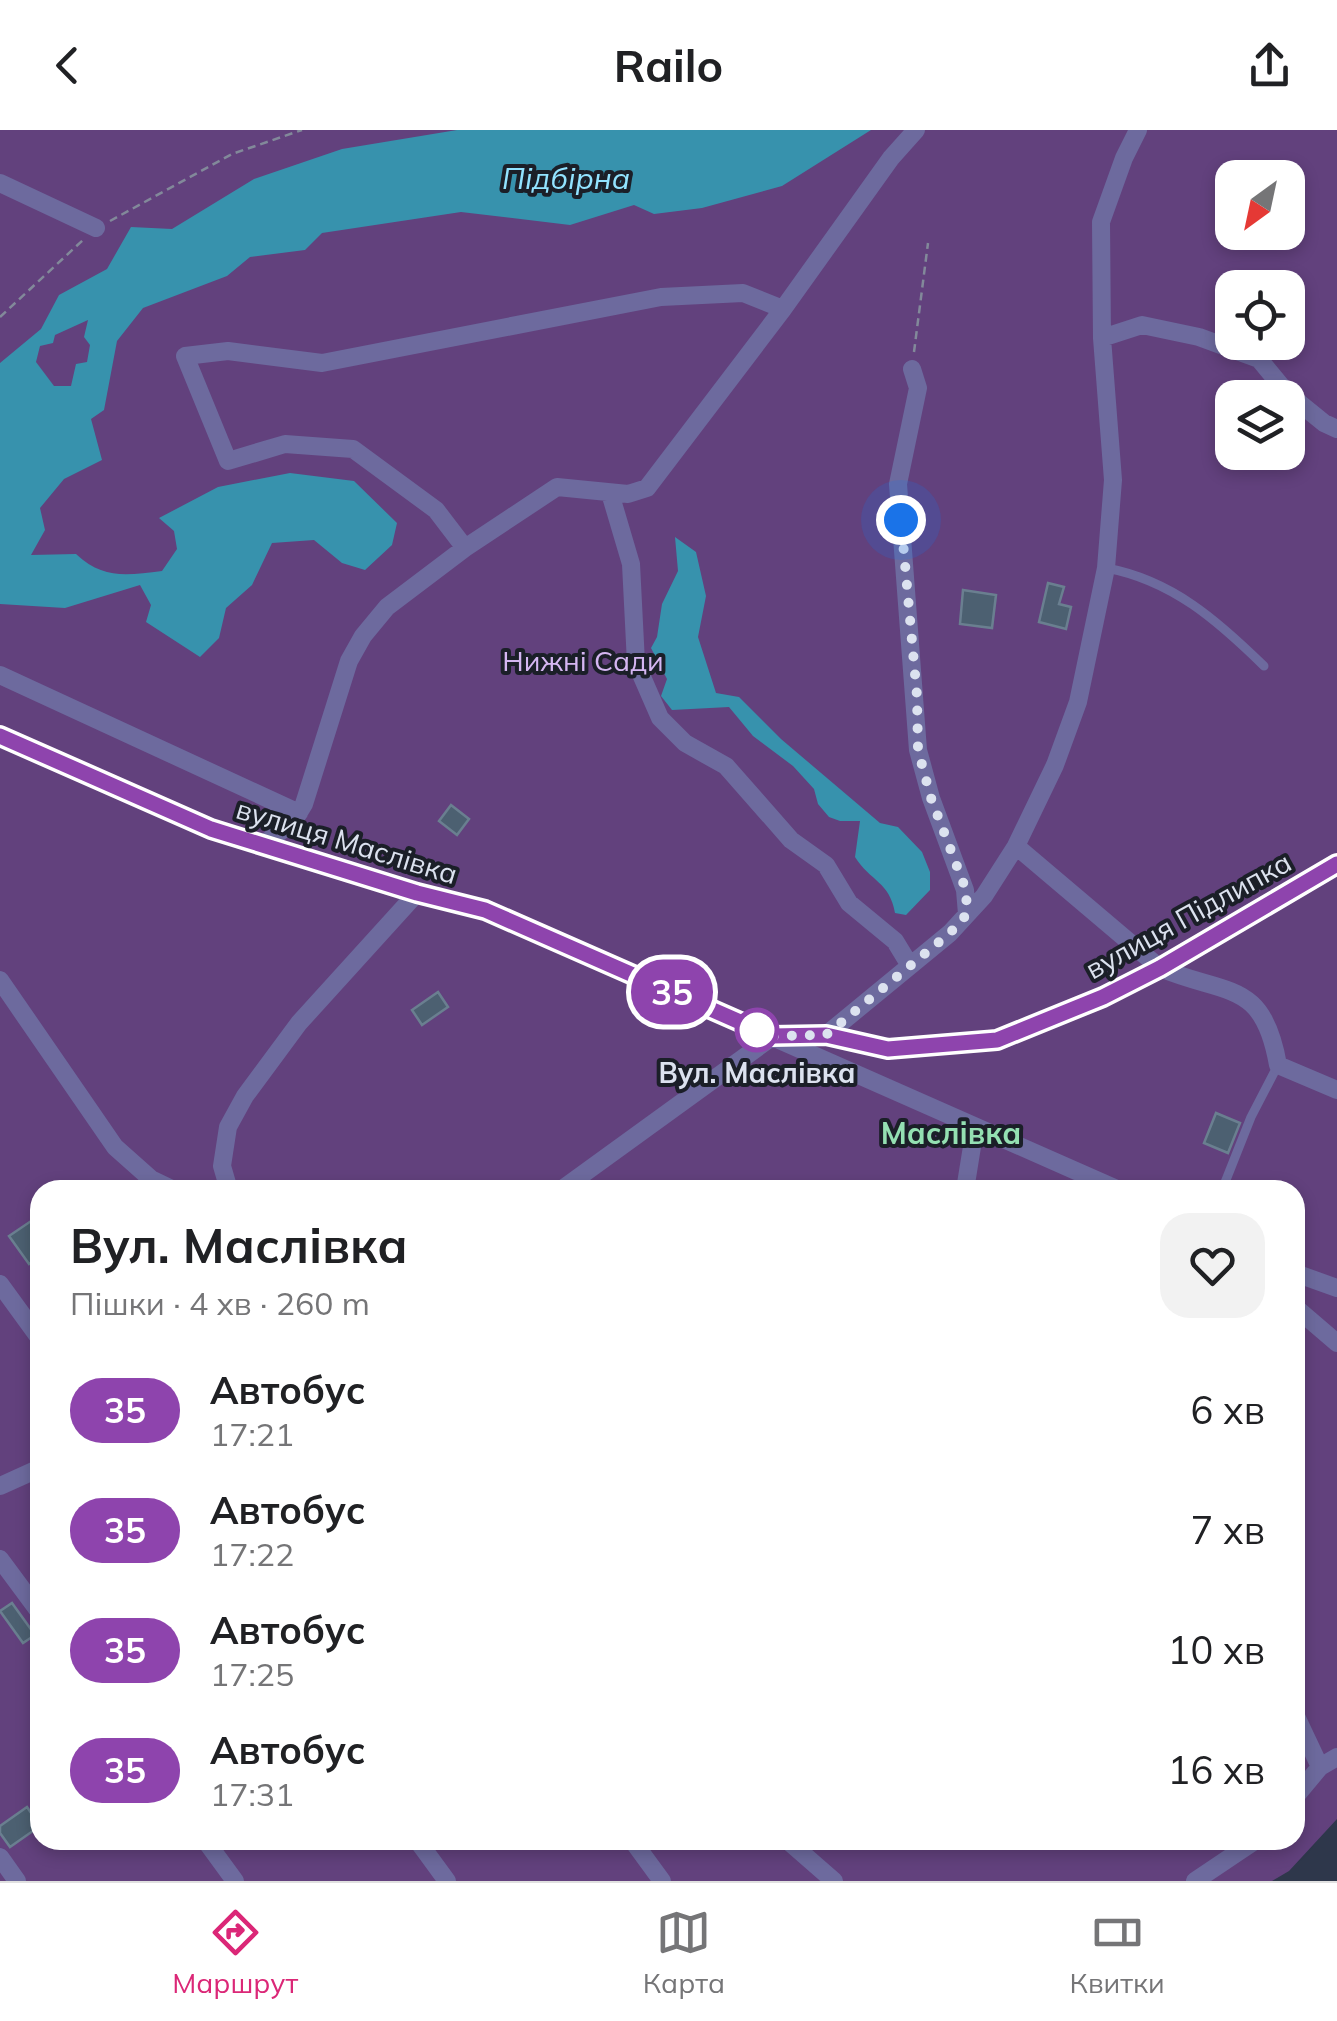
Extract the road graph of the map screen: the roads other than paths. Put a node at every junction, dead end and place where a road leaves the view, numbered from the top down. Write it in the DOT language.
graph roads {
  1 [pos="916,130"];
  2 [pos="1138,130"];
  3 [pos="0,183"];
  4 [pos="96,228"];
  5 [pos="784,309"];
  6 [pos="1102,338"];
  7 [pos="912,369"];
  8 [pos="1337,429"];
  9 [pos="618,494"];
  10 [pos="466,548"];
  11 [pos="1106,568"];
  12 [pos="1264,666"];
  13 [pos="0,674"];
  14 [pos="0,736"];
  15 [pos="300,813"];
  16 [pos="261,846"];
  17 [pos="1016,846"];
  18 [pos="1337,864"];
  19 [pos="417,893"];
  20 [pos="967,914"];
  21 [pos="909,964"];
  22 [pos="1160,968"];
  23 [pos="0,980"];
  24 [pos="826,1035"];
  25 [pos="772,1036"];
  26 [pos="1278,1066"];
  27 [pos="1337,1090"];
  28 [pos="975,1128"];
  29 [pos="154,1180"];
  30 [pos="226,1180"];
  31 [pos="575,1180"];
  32 [pos="966,1180"];
  33 [pos="1095,1180"];
  34 [pos="1226,1180"];
  35 [pos="1305,1276"];
  36 [pos="0,1284"];
  37 [pos="1337,1288"];
  38 [pos="1305,1315"];
  39 [pos="30,1325"];
  40 [pos="1337,1342"];
  41 [pos="30,1472"];
  42 [pos="0,1486"];
  43 [pos="0,1558"];
  44 [pos="30,1599"];
  45 [pos="1305,1728"];
  46 [pos="1329,1762"];
  47 [pos="1305,1787"];
  48 [pos="213,1850"];
  49 [pos="424,1850"];
  50 [pos="639,1850"];
  51 [pos="799,1850"];
  52 [pos="1241,1850"];
  53 [pos="0,1857"];
  54 [pos="17,1881"];
  55 [pos="236,1881"];
  56 [pos="447,1881"];
  57 [pos="662,1881"];
  58 [pos="834,1881"];
  59 [pos="1194,1881"];
  1 -- 5 [label="street"];
  2 -- 6 [label="street"];
  3 -- 4 [label="street"];
  5 -- 9 [label="street"];
  5 -- 10 [label="street"];
  6 -- 8 [label="street"];
  6 -- 11 [label="street"];
  7 -- 20 [label="street"];
  9 -- 10 [label="street"];
  9 -- 21 [label="street"];
  10 -- 15 [label="street"];
  11 -- 12 [label="lane"];
  11 -- 17 [label="street"];
  13 -- 15 [label="street"];
  14 -- 16 [label="street, вулиця Маслівка"];
  15 -- 16 [label="street"];
  16 -- 19 [label="street, вулиця Маслівка"];
  17 -- 20 [label="street"];
  17 -- 22 [label="street"];
  18 -- 22 [label="street, вулиця Підлипка"];
  19 -- 25 [label="street, вулиця Маслівка"];
  19 -- 30 [label="street"];
  20 -- 21 [label="street"];
  21 -- 24 [label="street"];
  22 -- 24 [label="street, вулиця Підлипка"];
  22 -- 26 [label="street"];
  23 -- 29 [label="street"];
  24 -- 25 [label="street, вулиця Підлипка"];
  25 -- 28 [label="street, вулиця Маслівка"];
  25 -- 31 [label="street"];
  26 -- 27 [label="street"];
  26 -- 34 [label="lane"];
  28 -- 32 [label="street"];
  28 -- 33 [label="street, вулиця Маслівка"];
  35 -- 37 [label="street"];
  36 -- 39 [label="street"];
  38 -- 40 [label="street"];
  41 -- 42 [label="street"];
  43 -- 44 [label="street"];
  45 -- 46 [label="street"];
  46 -- 47 [label="street"];
  48 -- 55 [label="street"];
  49 -- 56 [label="street"];
  50 -- 57 [label="street"];
  51 -- 58 [label="street"];
  52 -- 59 [label="street"];
  53 -- 54 [label="street"];
}
